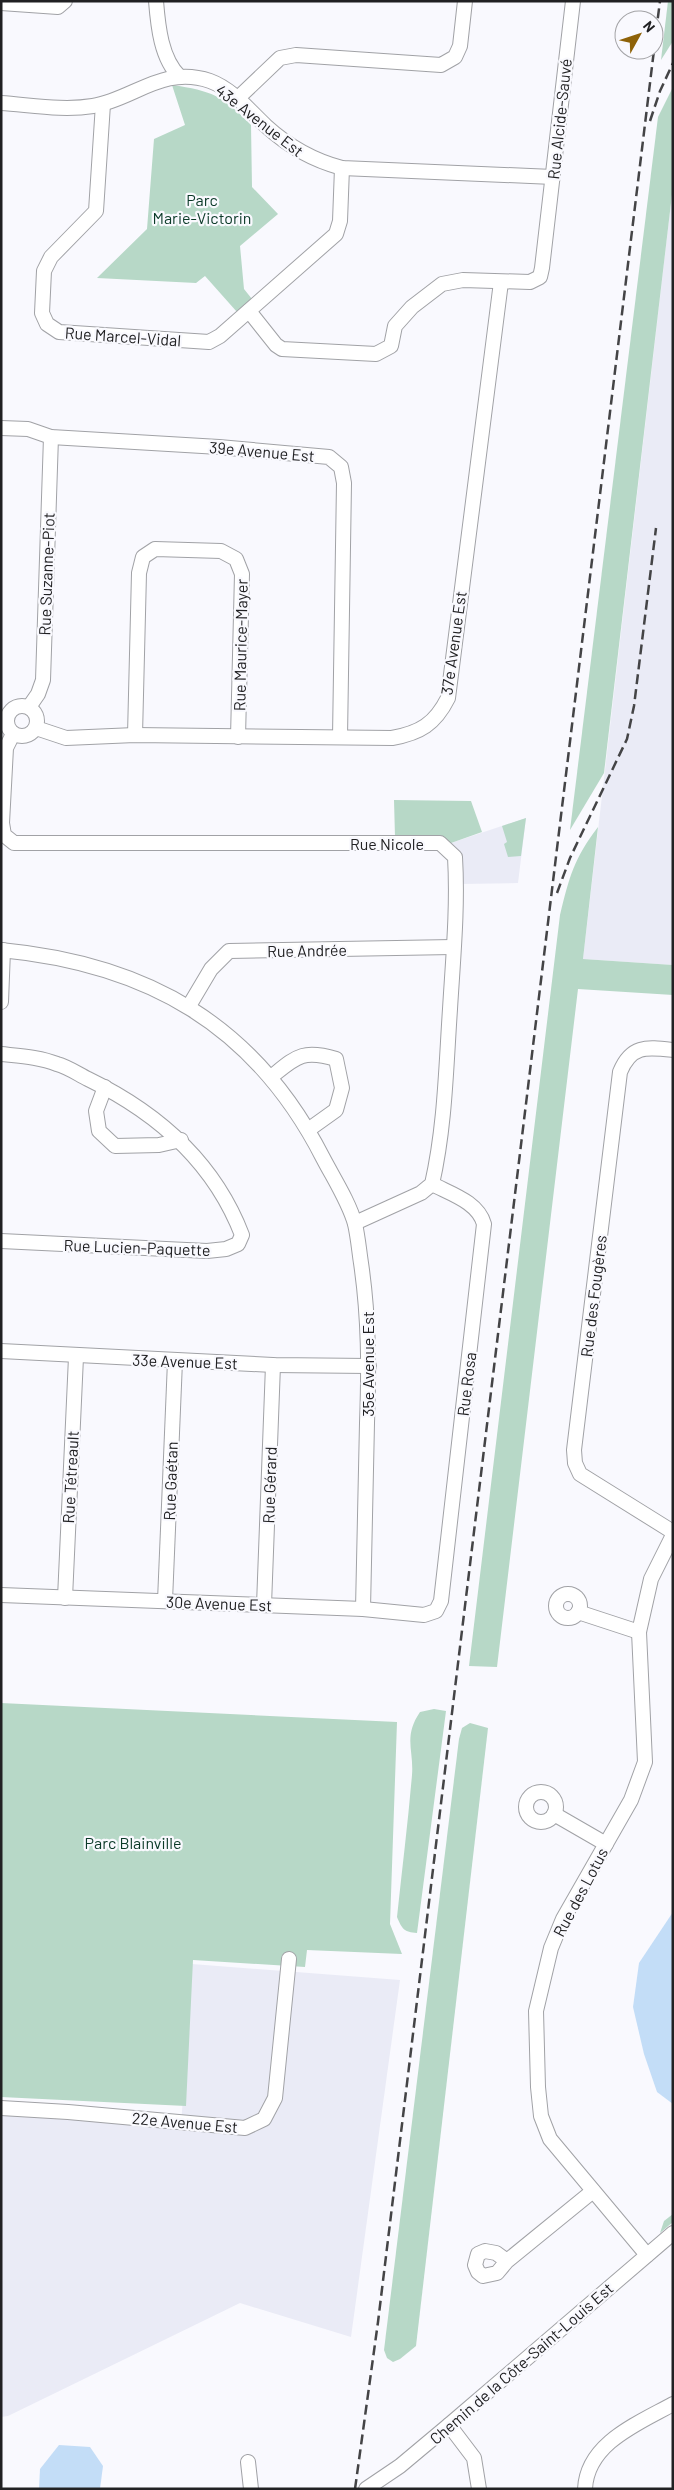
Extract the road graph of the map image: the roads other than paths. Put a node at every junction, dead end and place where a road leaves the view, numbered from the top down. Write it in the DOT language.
graph roads {
  1 [pos="156,1"];
  2 [pos="465,1"];
  3 [pos="573,1"];
  4 [pos="1,3"];
  5 [pos="62,4"];
  6 [pos="180,77"];
  7 [pos="238,98"];
  8 [pos="1,103"];
  9 [pos="103,104"];
  10 [pos="342,168"];
  11 [pos="553,177"];
  12 [pos="501,282"];
  13 [pos="249,311"];
  14 [pos="1,428"];
  15 [pos="51,437"];
  16 [pos="29,707"];
  17 [pos="6,720"];
  18 [pos="36,728"];
  19 [pos="135,735"];
  20 [pos="340,737"];
  21 [pos="238,738"];
  22 [pos="453,947"];
  23 [pos="2,950"];
  24 [pos="1,1002"];
  25 [pos="189,1006"];
  26 [pos="673,1050"];
  27 [pos="1,1054"];
  28 [pos="271,1077"];
  29 [pos="105,1087"];
  30 [pos="308,1130"];
  31 [pos="181,1140"];
  32 [pos="432,1184"];
  33 [pos="355,1223"];
  34 [pos="1,1241"];
  35 [pos="1,1352"];
  36 [pos="76,1357"];
  37 [pos="175,1361"];
  38 [pos="273,1365"];
  39 [pos="369,1366"];
  40 [pos="673,1533"];
  41 [pos="1,1596"];
  42 [pos="65,1598"];
  43 [pos="165,1601"];
  44 [pos="264,1605"];
  45 [pos="363,1609"];
  46 [pos="436,1611"];
  47 [pos="578,1612"];
  48 [pos="639,1632"];
  49 [pos="554,1814"];
  50 [pos="606,1844"];
  51 [pos="289,1959"];
  52 [pos="1,2108"];
  53 [pos="593,2191"];
  54 [pos="673,2233"];
  55 [pos="648,2254"];
  56 [pos="507,2261"];
  57 [pos="673,2404"];
  58 [pos="449,2425"];
  59 [pos="248,2462"];
  60 [pos="373,2487"];
  61 [pos="251,2489"];
  62 [pos="478,2489"];
  63 [pos="585,2489"];
  1 -- 6 [label="street"];
  2 -- 7 [label="street"];
  3 -- 11 [label="street, Rue Alcide-Sauvé"];
  4 -- 5 [label="street"];
  6 -- 7 [label="street, 43e Avenue Est"];
  6 -- 9 [label="street, 43e Avenue Est"];
  7 -- 10 [label="street, 43e Avenue Est"];
  8 -- 9 [label="street, 43e Avenue Est"];
  9 -- 13 [label="street, Rue Marcel-Vidal"];
  10 -- 11 [label="street, 43e Avenue Est"];
  10 -- 13 [label="street, Rue Marcel-Vidal"];
  11 -- 12 [label="street, Rue Alcide-Sauvé"];
  12 -- 13 [label="street"];
  12 -- 20 [label="street, 37e Avenue Est"];
  14 -- 15 [label="street, 39e Avenue Est"];
  15 -- 16 [label="street, Rue Suzanne-Piot"];
  15 -- 20 [label="street, 39e Avenue Est"];
  16 -- 17 [label="street"];
  16 -- 18 [label="street"];
  17 -- 18 [label="street"];
  17 -- 22 [label="street, Rue Nicole"];
  18 -- 19 [label="street, 37e Avenue Est"];
  19 -- 21 [label="street, 37e Avenue Est"];
  19 -- 21 [label="street, Rue Maurice-Mayer"];
  20 -- 21 [label="street, 37e Avenue Est"];
  22 -- 25 [label="street, Rue Andrée"];
  22 -- 32 [label="street, Rue Nicole"];
  23 -- 24 [label="street"];
  23 -- 25 [label="street, 35e Avenue Est"];
  25 -- 28 [label="street, 35e Avenue Est"];
  26 -- 40 [label="street, Rue des Fougères"];
  27 -- 29 [label="street, Rue Lucien-Paquette"];
  28 -- 30 [label="street, 35e Avenue Est"];
  28 -- 30 [label="street"];
  29 -- 31 [label="street, Rue Lucien-Paquette"];
  29 -- 31 [label="street"];
  30 -- 33 [label="street, 35e Avenue Est"];
  31 -- 34 [label="street, Rue Lucien-Paquette"];
  32 -- 33 [label="street"];
  32 -- 46 [label="street, Rue Rosa"];
  33 -- 39 [label="street, 35e Avenue Est"];
  35 -- 36 [label="street, 33e Avenue Est"];
  36 -- 37 [label="street, 33e Avenue Est"];
  36 -- 42 [label="street, Rue Tétreault"];
  37 -- 38 [label="street, 33e Avenue Est"];
  37 -- 43 [label="street, Rue Gaétan"];
  38 -- 39 [label="street, 33e Avenue Est"];
  38 -- 44 [label="street, Rue Gérard"];
  39 -- 45 [label="street, 35e Avenue Est"];
  40 -- 48 [label="street, Rue des Lotus"];
  41 -- 42 [label="street, 30e Avenue Est"];
  42 -- 43 [label="street, 30e Avenue Est"];
  43 -- 44 [label="street, 30e Avenue Est"];
  44 -- 45 [label="street, 30e Avenue Est"];
  45 -- 46 [label="street, 30e Avenue Est"];
  47 -- 48 [label="street"];
  48 -- 50 [label="street, Rue des Lotus"];
  49 -- 50 [label="street"];
  50 -- 53 [label="street, Rue des Lotus"];
  51 -- 52 [label="street, 22e Avenue Est"];
  53 -- 55 [label="street, Rue des Lotus"];
  53 -- 56 [label="street"];
  54 -- 55 [label="street, Chemin de la Côte-Saint-Louis Est"];
  55 -- 58 [label="street, Chemin de la Côte-Saint-Louis Est"];
  57 -- 63 [label="street"];
  58 -- 60 [label="street, Chemin de la Côte-Saint-Louis Est"];
  58 -- 62 [label="street"];
  59 -- 61 [label="street"];
}
